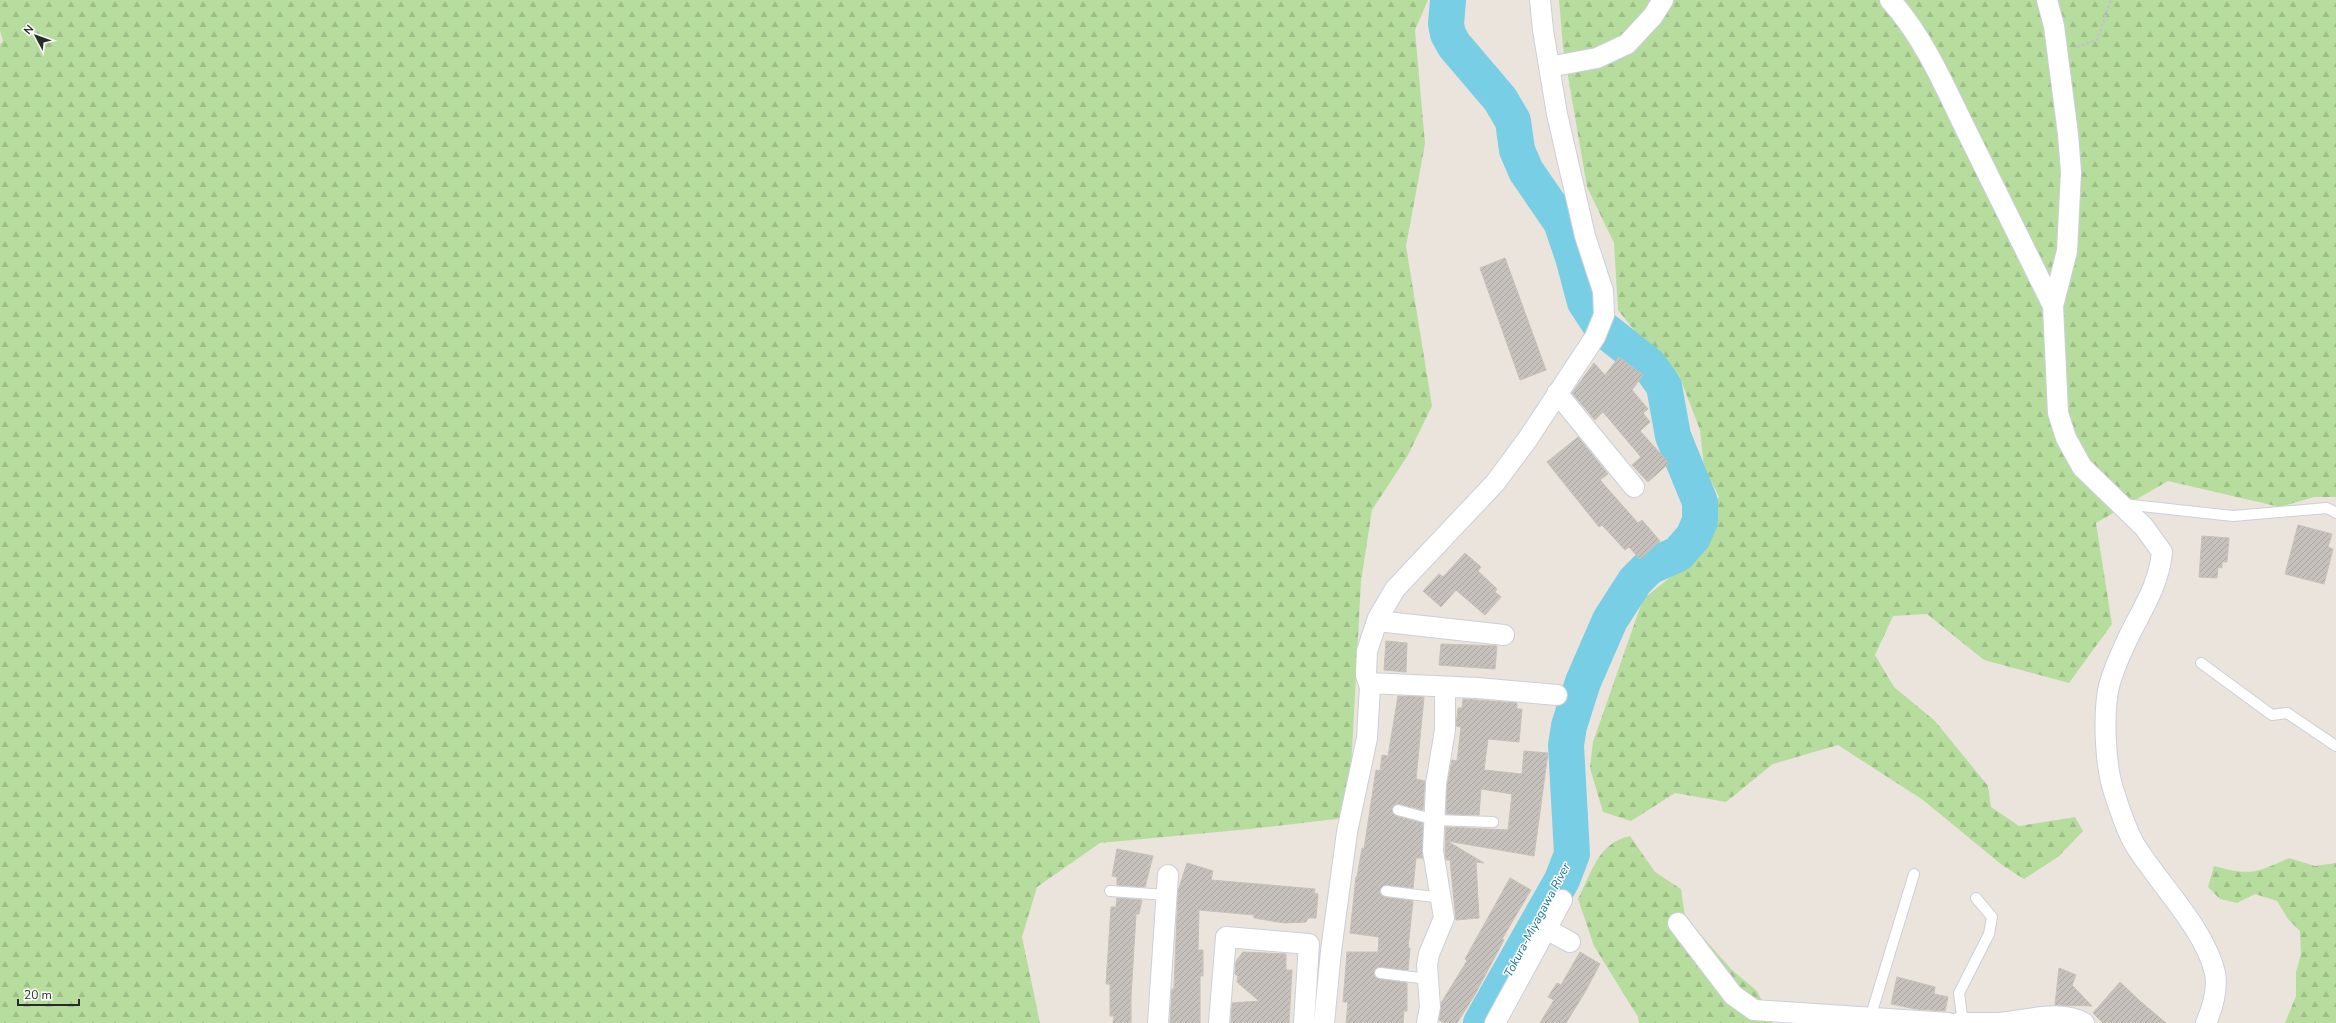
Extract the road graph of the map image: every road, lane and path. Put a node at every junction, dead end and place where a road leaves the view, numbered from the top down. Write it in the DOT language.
graph roads {
  1 [pos="1540,0"];
  2 [pos="1663,0"];
  3 [pos="1890,0"];
  4 [pos="2047,0"];
  5 [pos="2111,0"];
  6 [pos="2058,55"];
  7 [pos="1549,67"];
  8 [pos="2053,306"];
  9 [pos="1557,393"];
  10 [pos="1634,487"];
  11 [pos="2119,504"];
  12 [pos="2336,513"];
  13 [pos="1377,621"];
  14 [pos="1504,635"];
  15 [pos="2201,663"];
  16 [pos="1369,683"];
  17 [pos="1445,688"];
  18 [pos="1557,695"];
  19 [pos="2336,746"];
  20 [pos="1398,810"];
  21 [pos="1435,820"];
  22 [pos="1493,822"];
  23 [pos="1914,874"];
  24 [pos="1168,875"];
  25 [pos="1110,891"];
  26 [pos="1386,891"];
  27 [pos="1167,895"];
  28 [pos="1442,898"];
  29 [pos="1976,898"];
  30 [pos="1562,900"];
  31 [pos="1678,923"];
  32 [pos="1546,929"];
  33 [pos="1570,942"];
  34 [pos="1380,972"];
  35 [pos="1428,979"];
  36 [pos="1870,1018"];
  37 [pos="2211,1019"];
  38 [pos="1158,1023"];
  39 [pos="1219,1023"];
  40 [pos="1304,1023"];
  41 [pos="1324,1023"];
  42 [pos="1427,1023"];
  43 [pos="1495,1023"];
  44 [pos="1948,1023"];
  45 [pos="1958,1023"];
  46 [pos="1963,1023"];
  47 [pos="2084,1023"];
  1 -- 7 [label="street"];
  2 -- 7 [label="street"];
  3 -- 8 [label="street"];
  4 -- 6 [label="street"];
  5 -- 6 [label="path"];
  6 -- 8 [label="street"];
  7 -- 9 [label="street"];
  8 -- 11 [label="street"];
  9 -- 10 [label="street"];
  9 -- 13 [label="street"];
  11 -- 12 [label="lane"];
  11 -- 37 [label="street"];
  13 -- 14 [label="street"];
  13 -- 16 [label="street"];
  15 -- 19 [label="lane"];
  16 -- 17 [label="street"];
  16 -- 41 [label="street"];
  17 -- 18 [label="street"];
  17 -- 21 [label="street"];
  20 -- 21 [label="lane"];
  21 -- 22 [label="lane"];
  21 -- 28 [label="street"];
  23 -- 36 [label="lane"];
  24 -- 27 [label="street"];
  25 -- 27 [label="lane"];
  26 -- 28 [label="lane"];
  27 -- 38 [label="street"];
  28 -- 35 [label="street"];
  29 -- 46 [label="lane"];
  30 -- 32 [label="street"];
  31 -- 36 [label="street"];
  32 -- 33 [label="street"];
  32 -- 43 [label="street"];
  34 -- 35 [label="lane"];
  35 -- 42 [label="street"];
  36 -- 44 [label="street"];
  39 -- 40 [label="street"];
  45 -- 46 [label="street"];
  46 -- 47 [label="street"];
}
